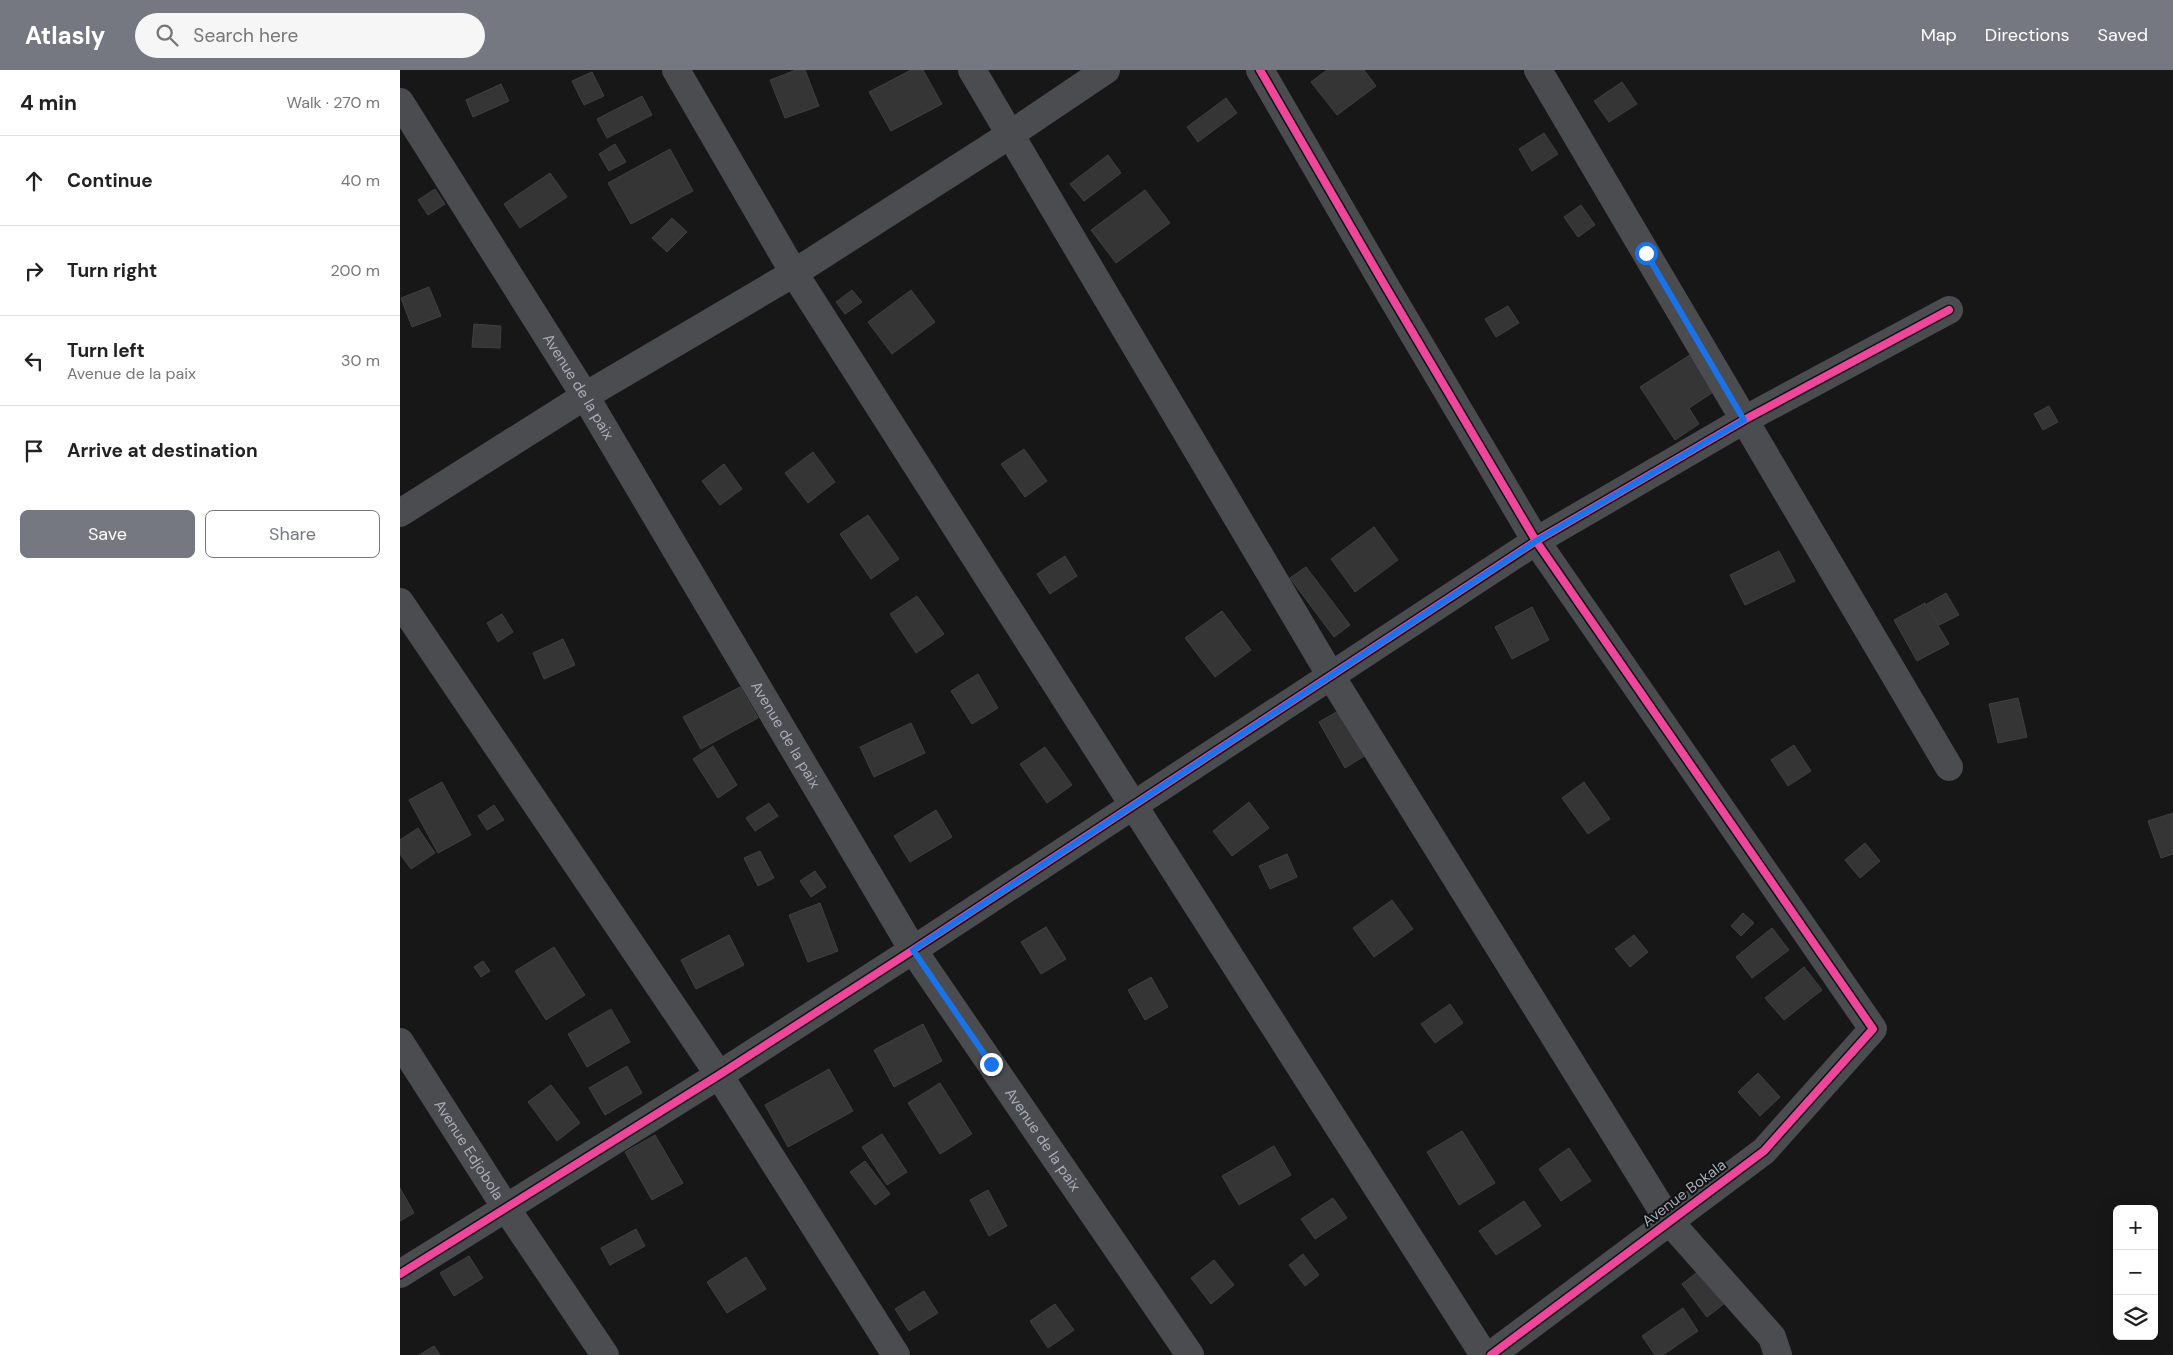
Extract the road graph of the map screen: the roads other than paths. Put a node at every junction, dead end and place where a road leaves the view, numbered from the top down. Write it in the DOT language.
graph roads {
  1 [pos="676,70"];
  2 [pos="972,70"];
  3 [pos="1106,70"];
  4 [pos="1260,70"];
  5 [pos="1538,70"];
  6 [pos="400,102"];
  7 [pos="1011,134"];
  8 [pos="794,273"];
  9 [pos="1949,310"];
  10 [pos="585,396"];
  11 [pos="1744,420"];
  12 [pos="400,513"];
  13 [pos="1536,541"];
  14 [pos="400,602"];
  15 [pos="1331,676"];
  16 [pos="1949,767"];
  17 [pos="1134,805"];
  18 [pos="913,950"];
  19 [pos="400,1042"];
  20 [pos="719,1074"];
  21 [pos="506,1208"];
  22 [pos="1669,1222"];
  23 [pos="400,1274"];
  24 [pos="606,1355"];
  25 [pos="896,1355"];
  26 [pos="1190,1355"];
  27 [pos="1484,1355"];
  28 [pos="1491,1355"];
  29 [pos="1778,1355"];
  1 -- 8 [label="street"];
  2 -- 7 [label="street"];
  3 -- 7 [label="street"];
  4 -- 13 [label="street"];
  5 -- 11 [label="street"];
  6 -- 10 [label="street, Avenue de la paix"];
  7 -- 8 [label="street"];
  7 -- 15 [label="street"];
  8 -- 10 [label="street"];
  8 -- 17 [label="street"];
  9 -- 11 [label="street"];
  10 -- 12 [label="street"];
  10 -- 18 [label="street, Avenue de la paix"];
  11 -- 13 [label="street"];
  11 -- 16 [label="street"];
  13 -- 15 [label="street"];
  13 -- 22 [label="street, Avenue Bokala"];
  14 -- 20 [label="street"];
  15 -- 17 [label="street"];
  15 -- 22 [label="street"];
  17 -- 18 [label="street"];
  17 -- 27 [label="street"];
  18 -- 20 [label="street"];
  18 -- 26 [label="street, Avenue de la paix"];
  19 -- 21 [label="street, Avenue Edjobola"];
  20 -- 21 [label="street"];
  20 -- 25 [label="street"];
  21 -- 23 [label="street"];
  21 -- 24 [label="street, Avenue Edjobola"];
  22 -- 28 [label="street, Avenue Bokala"];
  22 -- 29 [label="street"];
}
